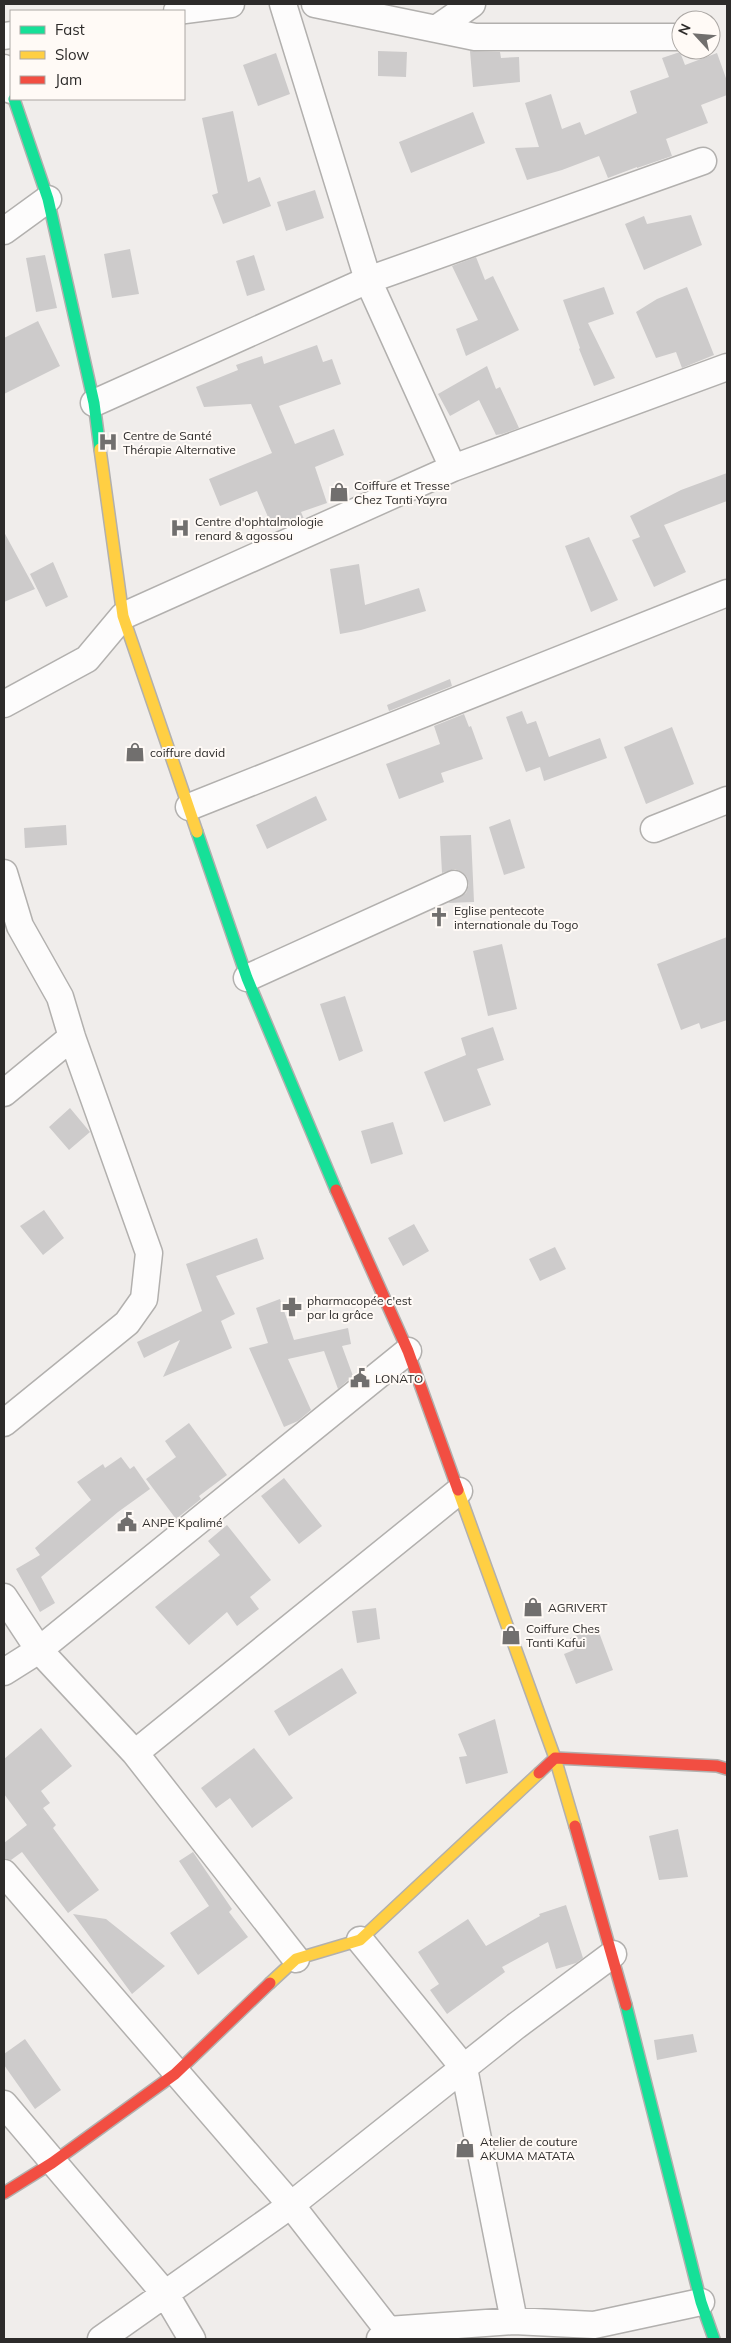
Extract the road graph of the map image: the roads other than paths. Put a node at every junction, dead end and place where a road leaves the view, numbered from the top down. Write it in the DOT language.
graph roads {
  1 [pos="231,4"];
  2 [pos="283,4"];
  3 [pos="315,4"];
  4 [pos="472,4"];
  5 [pos="185,10"];
  6 [pos="436,29"];
  7 [pos="671,37"];
  8 [pos="4,68"];
  9 [pos="10,87"];
  10 [pos="14,100"];
  11 [pos="703,161"];
  12 [pos="48,198"];
  13 [pos="4,230"];
  14 [pos="368,280"];
  15 [pos="727,367"];
  16 [pos="94,403"];
  17 [pos="453,468"];
  18 [pos="727,593"];
  19 [pos="123,616"];
  20 [pos="4,704"];
  21 [pos="727,800"];
  22 [pos="189,807"];
  23 [pos="654,829"];
  24 [pos="4,873"];
  25 [pos="454,884"];
  26 [pos="248,978"];
  27 [pos="72,1037"];
  28 [pos="4,1093"];
  29 [pos="408,1350"];
  30 [pos="4,1423"];
  31 [pos="458,1491"];
  32 [pos="4,1597"];
  33 [pos="39,1650"];
  34 [pos="4,1672"];
  35 [pos="135,1753"];
  36 [pos="555,1758"];
  37 [pos="727,1769"];
  38 [pos="4,1874"];
  39 [pos="360,1940"];
  40 [pos="613,1954"];
  41 [pos="296,1959"];
  42 [pos="464,2068"];
  43 [pos="175,2074"];
  44 [pos="4,2104"];
  45 [pos="52,2163"];
  46 [pos="4,2193"];
  47 [pos="291,2205"];
  48 [pos="166,2295"];
  49 [pos="701,2302"];
  50 [pos="514,2321"];
  51 [pos="384,2334"];
  52 [pos="102,2339"];
  53 [pos="192,2339"];
  54 [pos="714,2339"];
  1 -- 5 [label="street"];
  2 -- 14 [label="street"];
  3 -- 6 [label="street"];
  4 -- 6 [label="street"];
  6 -- 7 [label="street"];
  8 -- 9 [label="street"];
  10 -- 12 [label="street"];
  11 -- 14 [label="street"];
  12 -- 13 [label="street"];
  12 -- 16 [label="street"];
  14 -- 16 [label="street"];
  14 -- 17 [label="street"];
  15 -- 17 [label="street"];
  16 -- 19 [label="street"];
  17 -- 19 [label="street"];
  18 -- 22 [label="street"];
  19 -- 20 [label="street"];
  19 -- 22 [label="street"];
  21 -- 23 [label="street"];
  22 -- 26 [label="street"];
  24 -- 27 [label="street"];
  25 -- 26 [label="street"];
  26 -- 29 [label="street"];
  27 -- 28 [label="street"];
  27 -- 30 [label="street"];
  29 -- 31 [label="street"];
  29 -- 33 [label="street"];
  31 -- 35 [label="street"];
  31 -- 36 [label="street"];
  32 -- 33 [label="street"];
  33 -- 34 [label="street"];
  33 -- 35 [label="street"];
  35 -- 41 [label="street"];
  36 -- 37 [label="street"];
  36 -- 39 [label="street"];
  36 -- 40 [label="street"];
  38 -- 43 [label="street"];
  39 -- 41 [label="street"];
  39 -- 42 [label="street"];
  40 -- 42 [label="street"];
  40 -- 49 [label="street"];
  41 -- 43 [label="street"];
  42 -- 47 [label="street"];
  42 -- 50 [label="street"];
  43 -- 45 [label="street"];
  43 -- 47 [label="street"];
  44 -- 45 [label="street"];
  45 -- 46 [label="street"];
  45 -- 48 [label="street"];
  47 -- 48 [label="street"];
  47 -- 51 [label="street"];
  48 -- 52 [label="street"];
  48 -- 53 [label="street"];
  49 -- 50 [label="street"];
  49 -- 54 [label="street"];
  50 -- 51 [label="street"];
}
